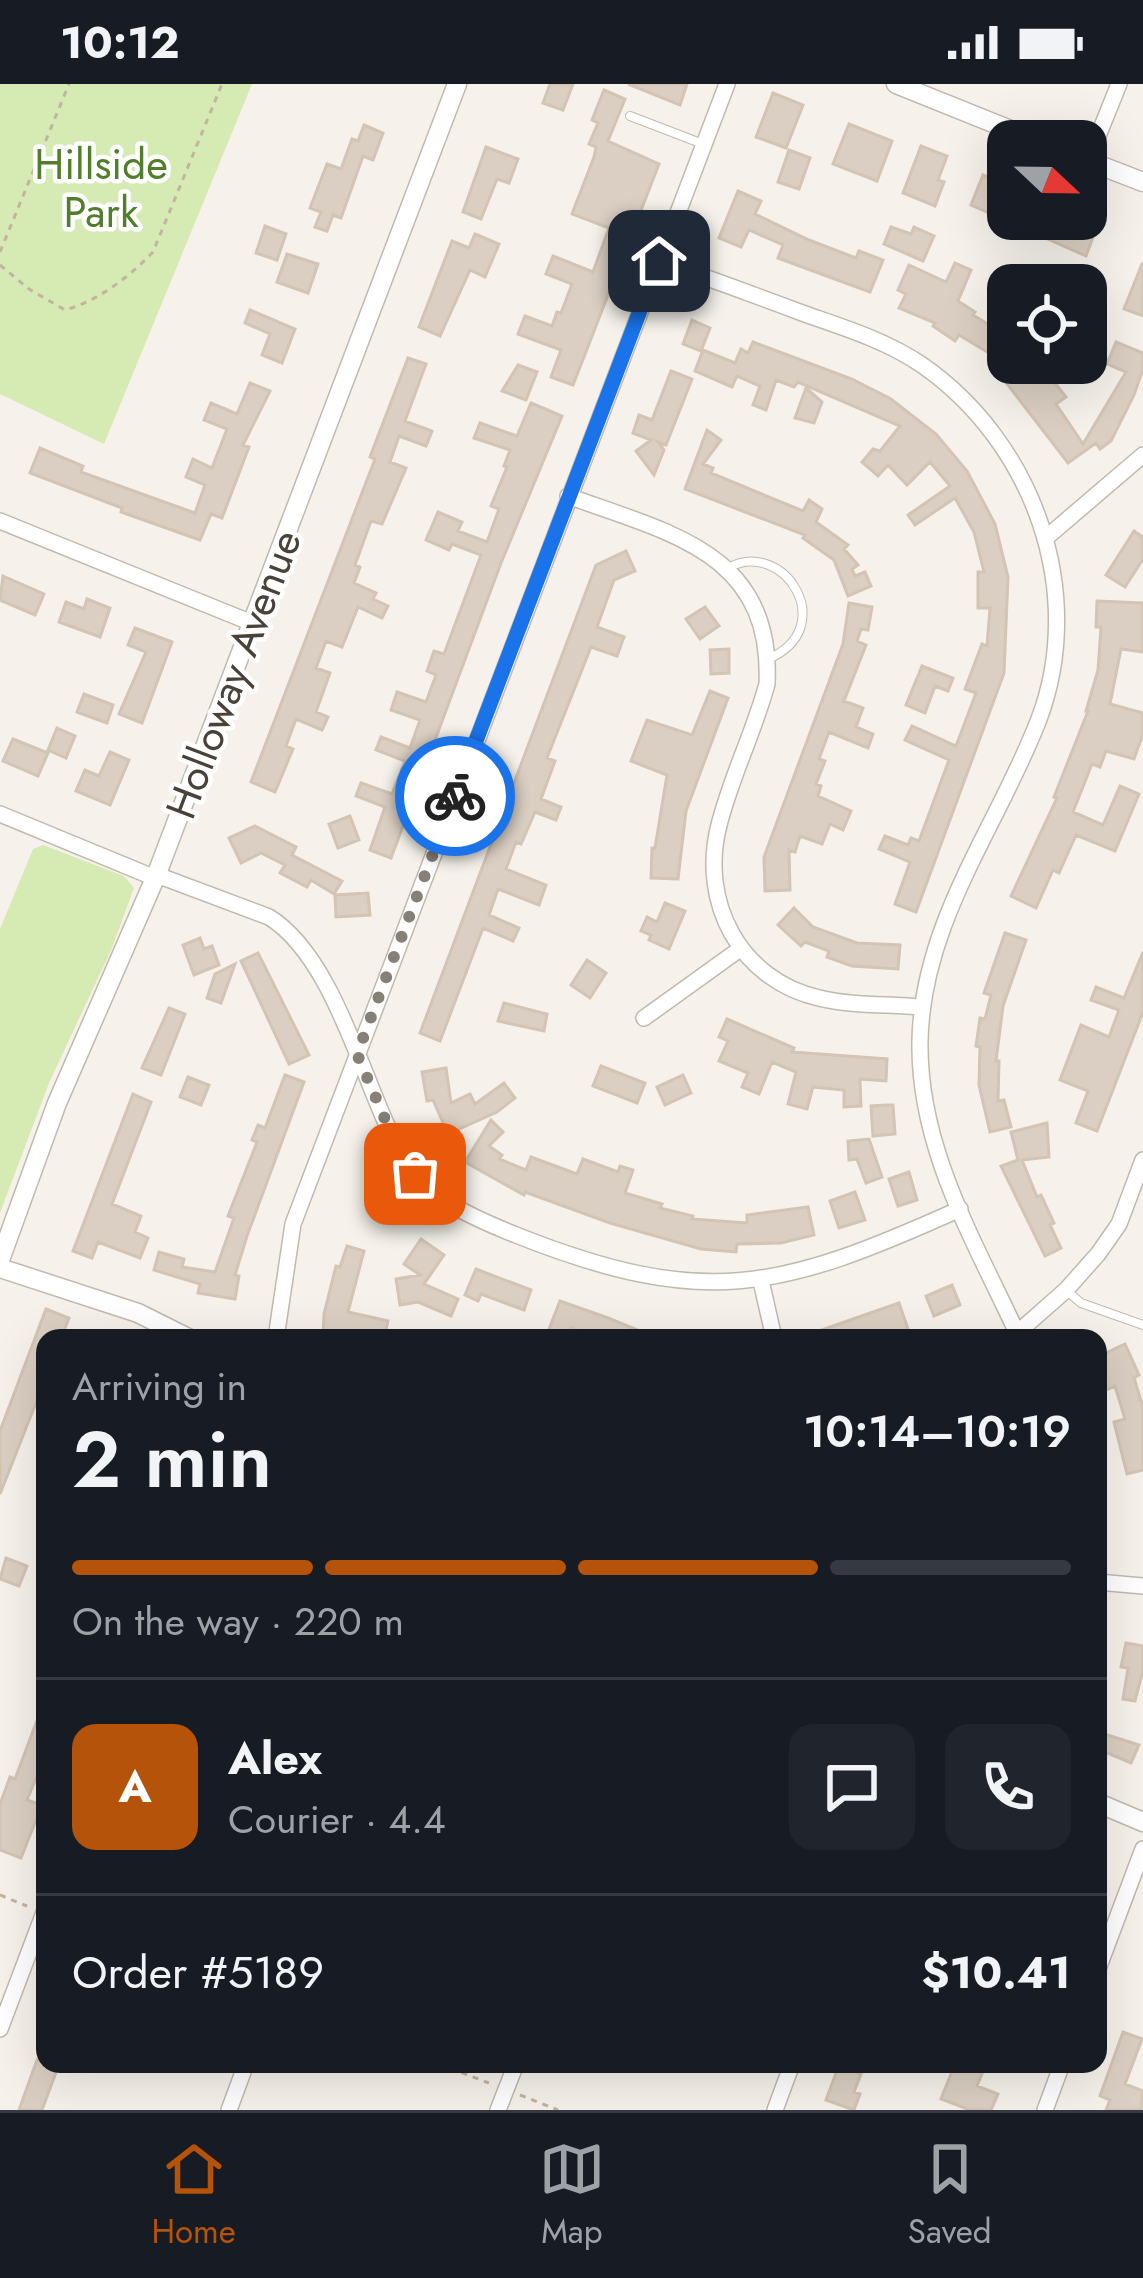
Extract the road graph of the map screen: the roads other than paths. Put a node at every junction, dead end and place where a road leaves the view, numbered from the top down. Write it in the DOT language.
graph roads {
  1 [pos="457,84"];
  2 [pos="727,84"];
  3 [pos="896,84"];
  4 [pos="1119,84"];
  5 [pos="630,116"];
  6 [pos="1104,120"];
  7 [pos="987,121"];
  8 [pos="704,144"];
  9 [pos="1107,168"];
  10 [pos="1143,182"];
  11 [pos="659,261"];
  12 [pos="1143,455"];
  13 [pos="568,496"];
  14 [pos="0,521"];
  15 [pos="1047,537"];
  16 [pos="728,568"];
  17 [pos="252,623"];
  18 [pos="768,659"];
  19 [pos="0,814"];
  20 [pos="156,876"];
  21 [pos="740,949"];
  22 [pos="921,1006"];
  23 [pos="644,1018"];
  24 [pos="357,1054"];
  25 [pos="1143,1160"];
  26 [pos="960,1209"];
  27 [pos="0,1264"];
  28 [pos="761,1281"];
  29 [pos="1066,1290"];
  30 [pos="1143,1324"];
  31 [pos="170,1329"];
  32 [pos="277,1329"];
  33 [pos="771,1329"];
  34 [pos="1015,1329"];
  35 [pos="1024,1329"];
  36 [pos="1107,1583"];
  37 [pos="1143,1586"];
  38 [pos="1107,1807"];
  39 [pos="1143,1822"];
  40 [pos="1143,1849"];
  41 [pos="36,1935"];
  42 [pos="1107,1945"];
  43 [pos="0,2029"];
  44 [pos="243,2073"];
  45 [pos="512,2073"];
  46 [pos="789,2073"];
  47 [pos="1059,2073"];
  48 [pos="229,2110"];
  49 [pos="498,2110"];
  50 [pos="775,2110"];
  51 [pos="1045,2110"];
  1 -- 17 [label="street, Holloway Avenue"];
  2 -- 8 [label="street"];
  3 -- 7 [label="street"];
  4 -- 6 [label="street"];
  5 -- 8 [label="lane"];
  8 -- 11 [label="street"];
  9 -- 10 [label="street"];
  11 -- 13 [label="street"];
  11 -- 15 [label="street"];
  12 -- 15 [label="street"];
  13 -- 16 [label="street"];
  13 -- 24 [label="street"];
  14 -- 17 [label="street"];
  15 -- 22 [label="street"];
  16 -- 18 [label="street"];
  16 -- 18 [label="lane"];
  17 -- 20 [label="street, Holloway Avenue"];
  18 -- 21 [label="street"];
  19 -- 20 [label="street"];
  20 -- 24 [label="street"];
  20 -- 27 [label="street, Holloway Avenue"];
  21 -- 22 [label="street"];
  21 -- 23 [label="street"];
  22 -- 26 [label="street"];
  24 -- 28 [label="street"];
  24 -- 32 [label="street"];
  25 -- 29 [label="street"];
  26 -- 28 [label="street"];
  26 -- 34 [label="street"];
  27 -- 31 [label="street"];
  28 -- 33 [label="street"];
  29 -- 30 [label="lane"];
  29 -- 35 [label="street"];
  36 -- 37 [label="street"];
  38 -- 39 [label="street"];
  40 -- 42 [label="street"];
  41 -- 43 [label="street"];
  44 -- 48 [label="street"];
  45 -- 49 [label="street"];
  46 -- 50 [label="street"];
  47 -- 51 [label="street"];
}
